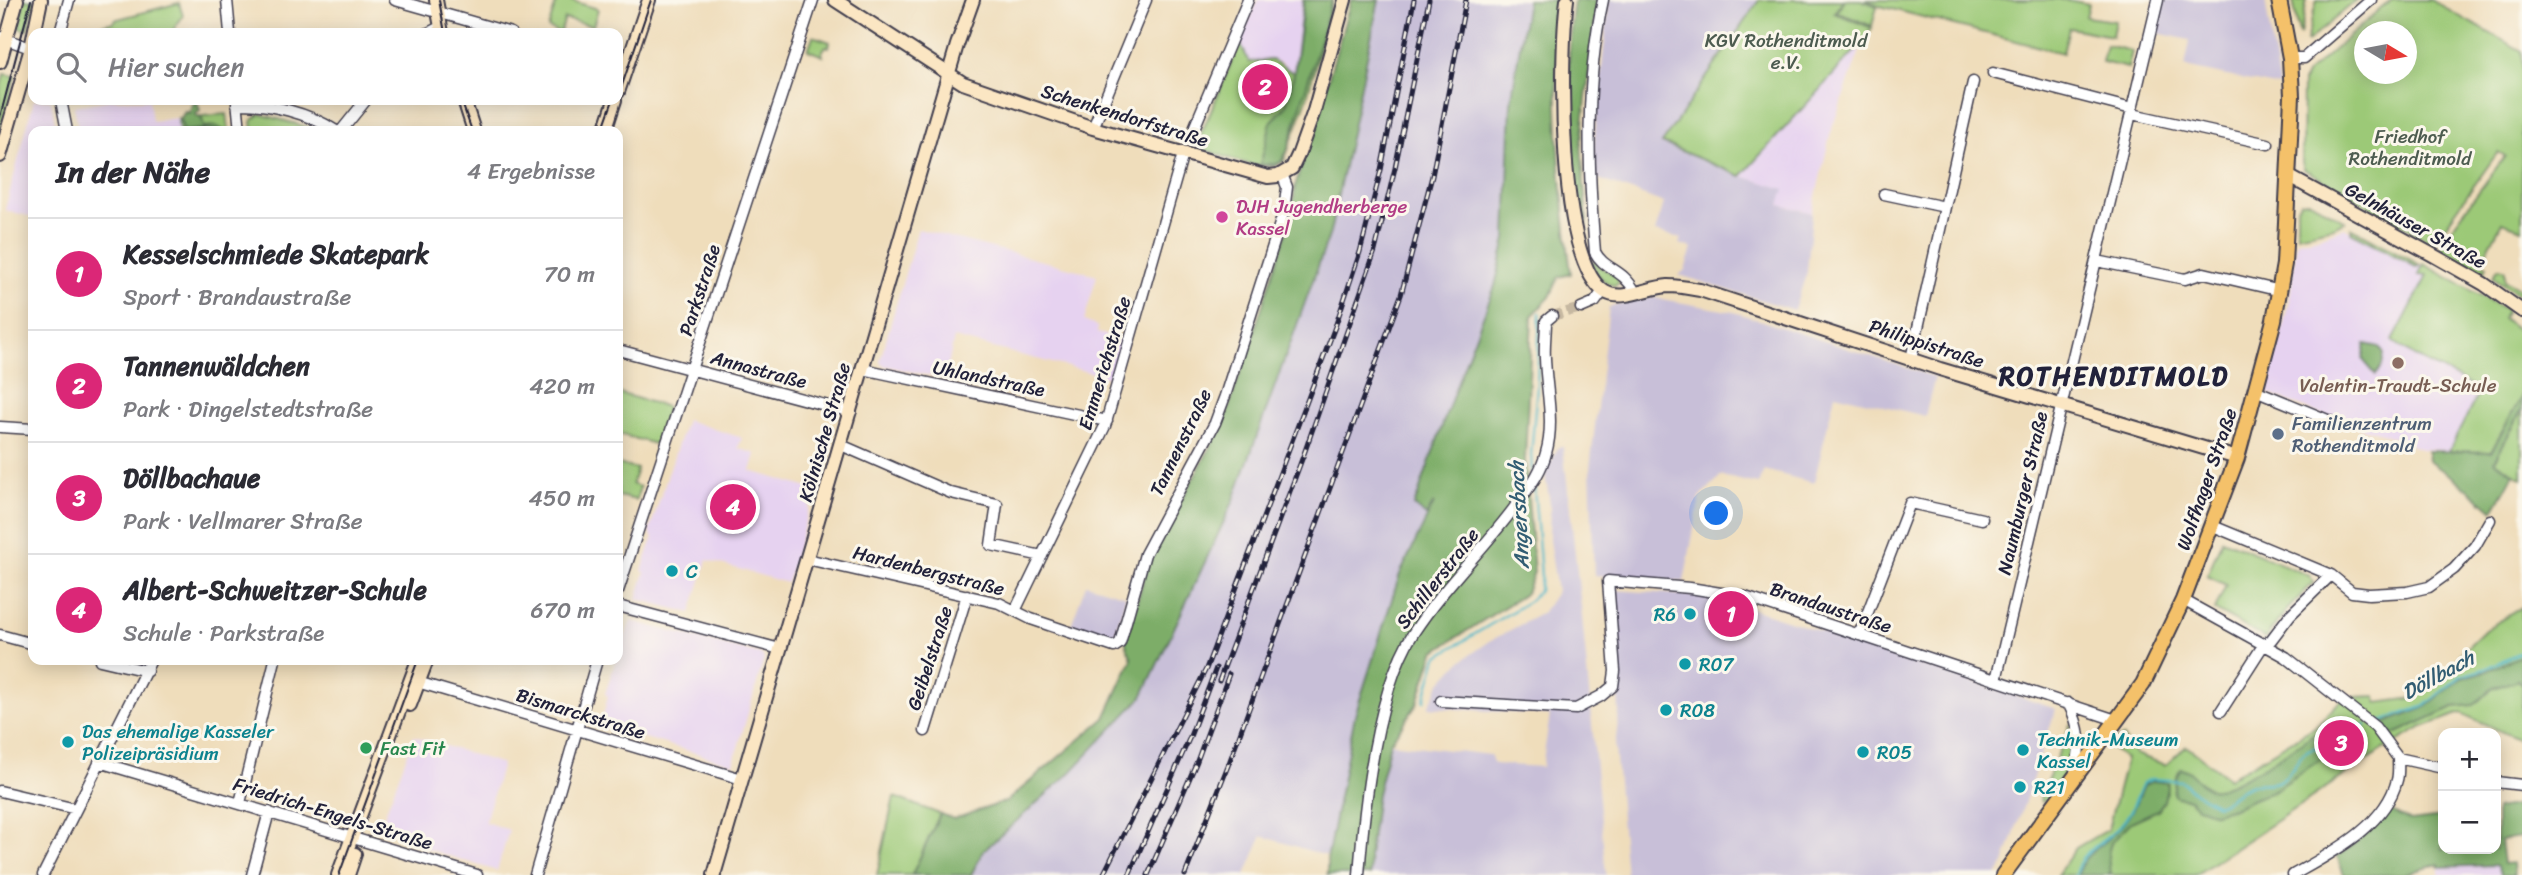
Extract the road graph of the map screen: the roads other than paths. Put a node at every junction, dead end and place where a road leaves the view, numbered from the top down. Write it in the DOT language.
graph roads {
  1 [pos="17,0"];
  2 [pos="41,0"];
  3 [pos="69,0"];
  4 [pos="227,0"];
  5 [pos="395,0"];
  6 [pos="649,0"];
  7 [pos="813,0"];
  8 [pos="835,0"];
  9 [pos="973,0"];
  10 [pos="1146,0"];
  11 [pos="1248,0"];
  12 [pos="1345,0"];
  13 [pos="1567,0"];
  14 [pos="1603,0"];
  15 [pos="2158,0"];
  16 [pos="2279,0"];
  17 [pos="2371,0"];
  18 [pos="441,9"];
  19 [pos="36,28"];
  20 [pos="61,28"];
  21 [pos="230,28"];
  22 [pos="438,28"];
  23 [pos="496,28"];
  24 [pos="3,39"];
  25 [pos="28,47"];
  26 [pos="2290,58"];
  27 [pos="0,62"];
  28 [pos="28,62"];
  29 [pos="623,63"];
  30 [pos="1993,73"];
  31 [pos="948,74"];
  32 [pos="1973,82"];
  33 [pos="62,105"];
  34 [pos="237,105"];
  35 [pos="266,105"];
  36 [pos="361,105"];
  37 [pos="466,105"];
  38 [pos="613,105"];
  39 [pos="2132,112"];
  40 [pos="66,126"];
  41 [pos="239,126"];
  42 [pos="329,126"];
  43 [pos="343,126"];
  44 [pos="472,126"];
  45 [pos="606,126"];
  46 [pos="1195,126"];
  47 [pos="1093,128"];
  48 [pos="2268,145"];
  49 [pos="1183,154"];
  50 [pos="0,156"];
  51 [pos="1287,171"];
  52 [pos="2290,177"];
  53 [pos="1884,194"];
  54 [pos="1945,207"];
  55 [pos="2097,261"];
  56 [pos="1603,291"];
  57 [pos="2281,291"];
  58 [pos="1635,292"];
  59 [pos="1581,308"];
  60 [pos="2522,311"];
  61 [pos="1552,316"];
  62 [pos="623,351"];
  63 [pos="1911,359"];
  64 [pos="691,369"];
  65 [pos="863,369"];
  66 [pos="2255,390"];
  67 [pos="2061,404"];
  68 [pos="850,412"];
  69 [pos="1107,421"];
  70 [pos="2340,425"];
  71 [pos="0,427"];
  72 [pos="28,429"];
  73 [pos="841,445"];
  74 [pos="2237,457"];
  75 [pos="1982,519"];
  76 [pos="2490,520"];
  77 [pos="2213,526"];
  78 [pos="1042,556"];
  79 [pos="807,559"];
  80 [pos="2331,575"];
  81 [pos="623,576"];
  82 [pos="967,595"];
  83 [pos="2183,600"];
  84 [pos="623,607"];
  85 [pos="1015,611"];
  86 [pos="0,635"];
  87 [pos="1859,635"];
  88 [pos="28,643"];
  89 [pos="1120,643"];
  90 [pos="2264,644"];
  91 [pos="780,649"];
  92 [pos="121,665"];
  93 [pos="149,665"];
  94 [pos="274,665"];
  95 [pos="417,665"];
  96 [pos="424,665"];
  97 [pos="596,665"];
  98 [pos="147,671"];
  99 [pos="1996,680"];
  100 [pos="415,682"];
  101 [pos="1441,701"];
  102 [pos="2068,703"];
  103 [pos="2221,710"];
  104 [pos="2116,720"];
  105 [pos="577,730"];
  106 [pos="925,731"];
  107 [pos="2398,758"];
  108 [pos="99,762"];
  109 [pos="2438,767"];
  110 [pos="2074,775"];
  111 [pos="742,779"];
  112 [pos="2501,783"];
  113 [pos="2522,785"];
  114 [pos="0,791"];
  115 [pos="240,803"];
  116 [pos="76,809"];
  117 [pos="269,812"];
  118 [pos="357,838"];
  119 [pos="43,875"];
  120 [pos="252,875"];
  121 [pos="338,875"];
  122 [pos="348,875"];
  123 [pos="477,875"];
  124 [pos="535,875"];
  125 [pos="714,875"];
  126 [pos="1359,875"];
  127 [pos="2003,875"];
  128 [pos="2292,875"];
  1 -- 24 [label="main road"];
  2 -- 19 [label="main road"];
  3 -- 20 [label="street"];
  4 -- 21 [label="street"];
  5 -- 18 [label="street"];
  6 -- 29 [label="main road"];
  7 -- 64 [label="street, Parkstraße"];
  8 -- 31 [label="main road, Schenkendorfstraße"];
  9 -- 31 [label="main road, Kölnische Straße"];
  10 -- 47 [label="street"];
  11 -- 46 [label="street"];
  12 -- 51 [label="main road, Tannenstraße"];
  13 -- 56 [label="main road"];
  14 -- 58 [label="street"];
  15 -- 39 [label="street, Naumburger Straße"];
  16 -- 26 [label="main road, Wolfhager Straße"];
  17 -- 26 [label="street"];
  18 -- 22 [label="main road"];
  18 -- 23 [label="street"];
  24 -- 25 [label="street"];
  24 -- 27 [label="main road"];
  26 -- 52 [label="main road, Wolfhager Straße"];
  28 -- 50 [label="main road"];
  30 -- 39 [label="street"];
  31 -- 47 [label="main road, Schenkendorfstraße"];
  31 -- 65 [label="main road, Kölnische Straße"];
  32 -- 54 [label="street"];
  33 -- 40 [label="street"];
  34 -- 41 [label="street"];
  35 -- 42 [label="street"];
  36 -- 43 [label="street"];
  37 -- 44 [label="main road"];
  38 -- 45 [label="main road"];
  39 -- 48 [label="street"];
  39 -- 55 [label="street, Naumburger Straße"];
  47 -- 49 [label="main road, Schenkendorfstraße"];
  49 -- 51 [label="main road, Schenkendorfstraße"];
  49 -- 69 [label="street, Emmerichstraße"];
  51 -- 89 [label="street, Tannenstraße"];
  52 -- 57 [label="main road, Wolfhager Straße"];
  52 -- 60 [label="main road, Gelnhäuser Straße"];
  53 -- 54 [label="street"];
  54 -- 63 [label="street"];
  55 -- 57 [label="street"];
  55 -- 67 [label="street, Naumburger Straße"];
  56 -- 58 [label="main road, Philippistraße"];
  56 -- 59 [label="street"];
  57 -- 66 [label="main road, Wolfhager Straße"];
  58 -- 63 [label="main road, Philippistraße"];
  61 -- 126 [label="street, Schillerstraße"];
  62 -- 64 [label="street, Annastraße"];
  63 -- 67 [label="main road, Philippistraße"];
  64 -- 68 [label="street, Annastraße"];
  64 -- 81 [label="street, Parkstraße"];
  65 -- 68 [label="main road, Kölnische Straße"];
  65 -- 69 [label="street, Uhlandstraße"];
  66 -- 70 [label="street"];
  66 -- 74 [label="main road, Wolfhager Straße"];
  67 -- 74 [label="main road, Philippistraße"];
  67 -- 99 [label="street, Naumburger Straße"];
  68 -- 73 [label="main road, Kölnische Straße"];
  69 -- 78 [label="street, Emmerichstraße"];
  71 -- 72 [label="street"];
  73 -- 78 [label="street"];
  73 -- 79 [label="main road, Kölnische Straße"];
  74 -- 77 [label="main road, Wolfhager Straße"];
  75 -- 87 [label="street"];
  76 -- 80 [label="street"];
  77 -- 80 [label="street"];
  77 -- 83 [label="main road, Wolfhager Straße"];
  78 -- 85 [label="street, Emmerichstraße"];
  79 -- 82 [label="street, Hardenbergstraße"];
  79 -- 91 [label="main road, Kölnische Straße"];
  80 -- 90 [label="street"];
  82 -- 85 [label="street, Hardenbergstraße"];
  82 -- 106 [label="street, Geibelstraße"];
  83 -- 90 [label="street"];
  83 -- 104 [label="main road, Wolfhager Straße"];
  84 -- 91 [label="street"];
  85 -- 89 [label="street, Hardenbergstraße"];
  86 -- 88 [label="street"];
  87 -- 99 [label="street, Brandaustraße"];
  87 -- 101 [label="street, Brandaustraße"];
  90 -- 103 [label="street"];
  90 -- 107 [label="street"];
  91 -- 111 [label="main road, Kölnische Straße"];
  92 -- 98 [label="street"];
  93 -- 98 [label="street"];
  94 -- 115 [label="street"];
  95 -- 100 [label="main road"];
  96 -- 100 [label="main road"];
  97 -- 105 [label="street"];
  98 -- 108 [label="street"];
  99 -- 102 [label="street, Brandaustraße"];
  100 -- 105 [label="street, Bismarckstraße"];
  100 -- 118 [label="main road"];
  102 -- 104 [label="street, Brandaustraße"];
  102 -- 110 [label="street"];
  104 -- 110 [label="main road, Wolfhager Straße"];
  105 -- 111 [label="street, Bismarckstraße"];
  105 -- 124 [label="street"];
  107 -- 109 [label="street"];
  107 -- 128 [label="street"];
  108 -- 115 [label="street, Friedrich-Engels-Straße"];
  108 -- 116 [label="street"];
  110 -- 127 [label="main road, Wolfhager Straße"];
  111 -- 125 [label="main road, Kölnische Straße"];
  112 -- 113 [label="street"];
  114 -- 116 [label="street"];
  115 -- 117 [label="street, Friedrich-Engels-Straße"];
  116 -- 119 [label="street"];
  117 -- 118 [label="street, Friedrich-Engels-Straße"];
  117 -- 120 [label="street"];
  118 -- 121 [label="main road"];
  118 -- 122 [label="main road"];
  118 -- 123 [label="street, Friedrich-Engels-Straße"];
}
